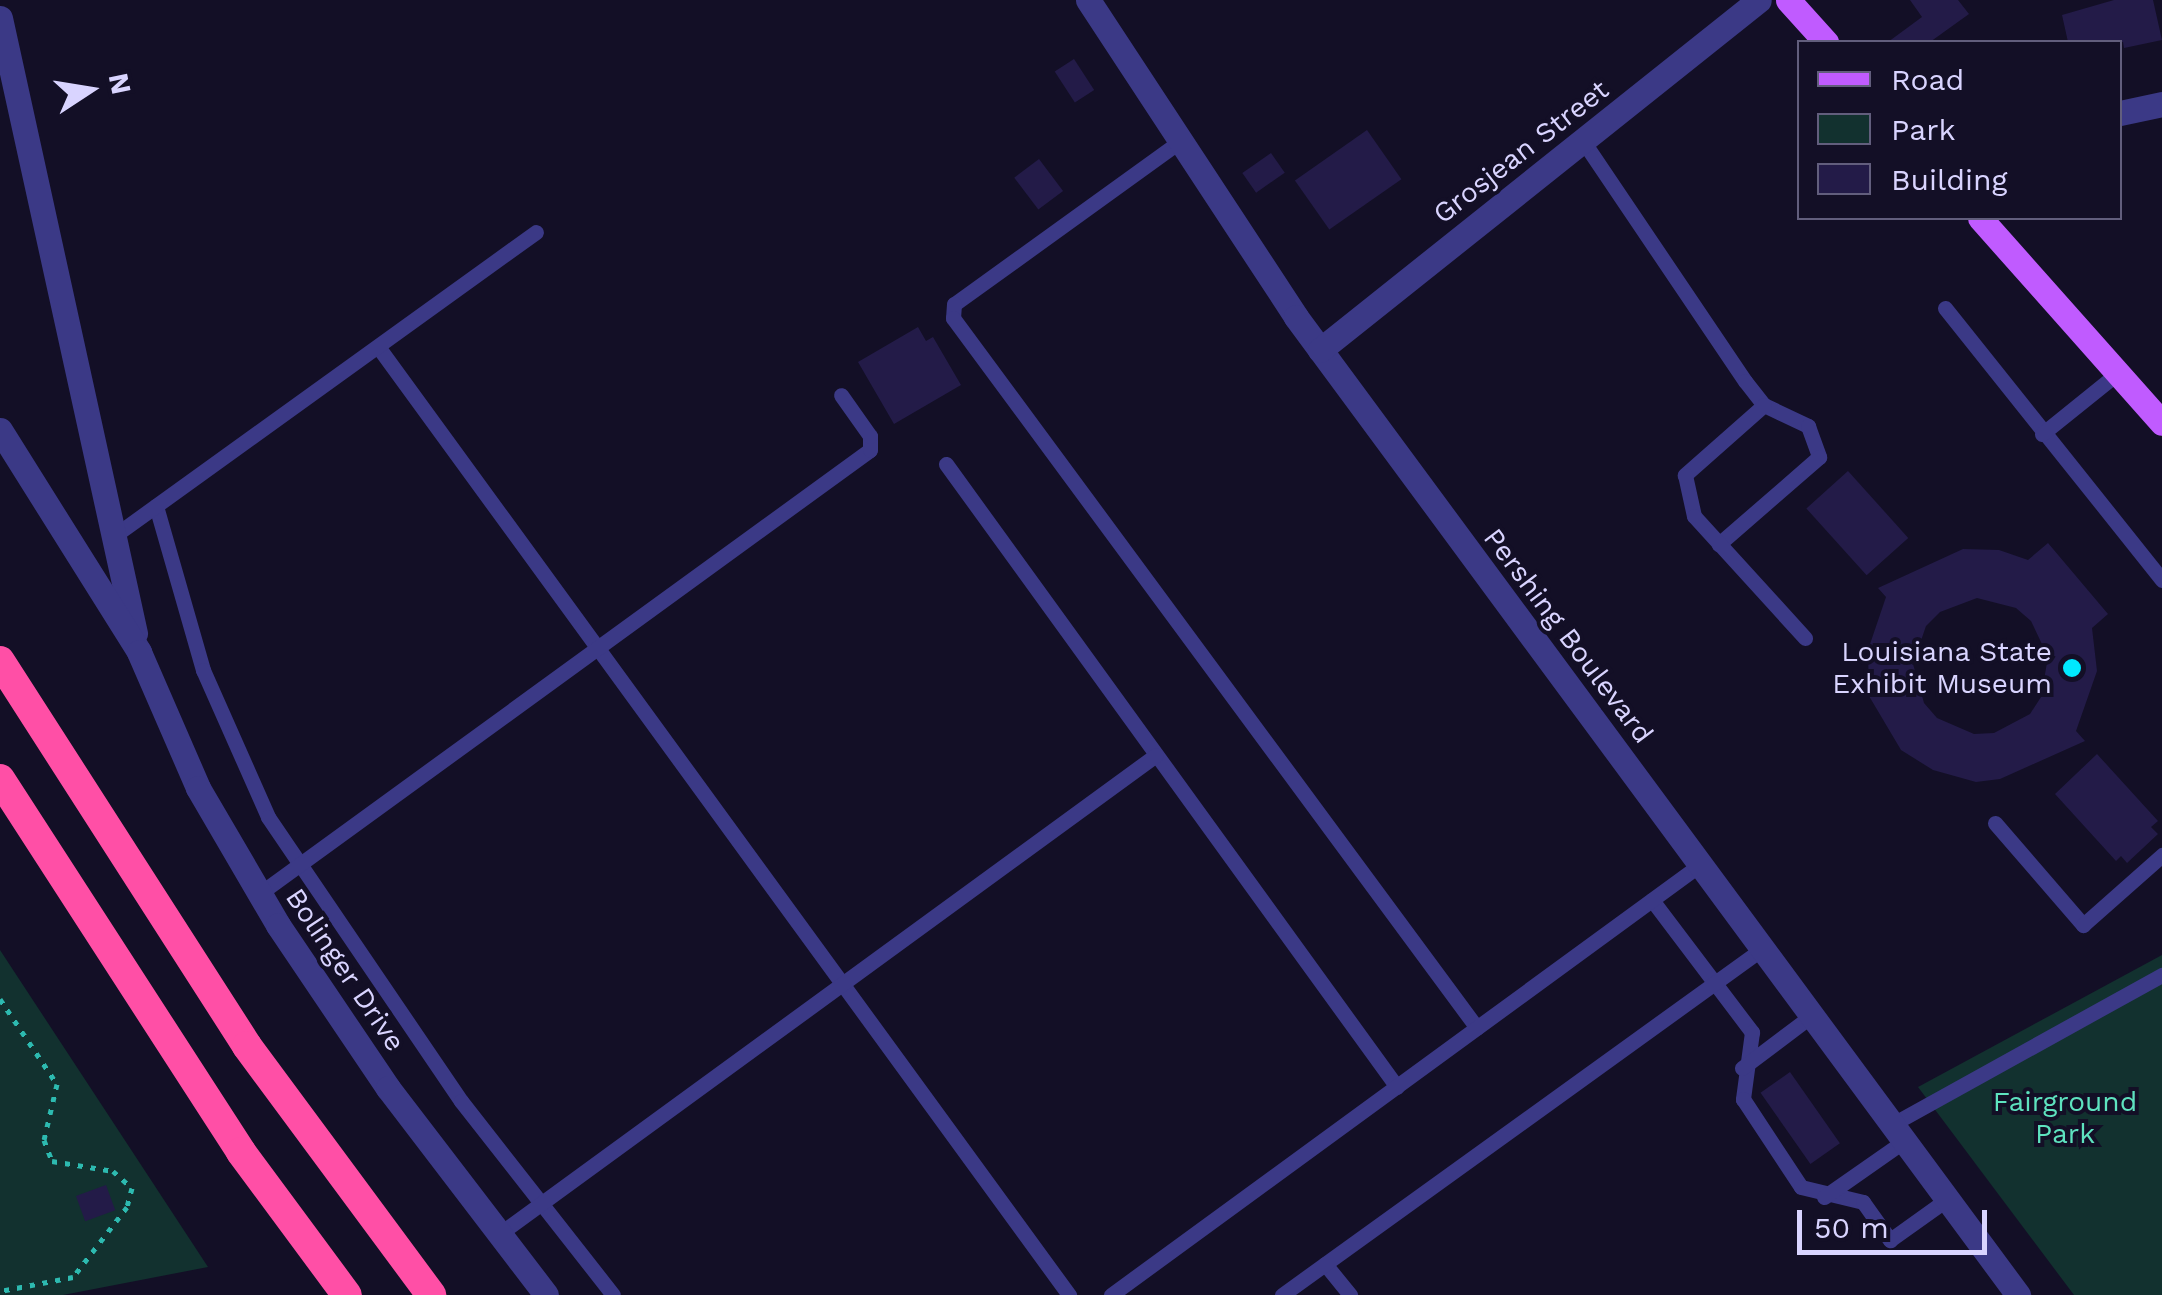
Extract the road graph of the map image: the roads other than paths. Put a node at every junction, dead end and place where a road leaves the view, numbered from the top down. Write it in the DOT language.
graph roads {
  1 [pos="1088,0"];
  2 [pos="1759,0"];
  3 [pos="1788,0"];
  4 [pos="0,18"];
  5 [pos="1824,40"];
  6 [pos="2162,104"];
  7 [pos="2122,113"];
  8 [pos="1179,142"];
  9 [pos="1583,142"];
  10 [pos="1982,220"];
  11 [pos="536,232"];
  12 [pos="1944,308"];
  13 [pos="379,348"];
  14 [pos="1320,350"];
  15 [pos="2118,374"];
  16 [pos="840,395"];
  17 [pos="1764,405"];
  18 [pos="2162,423"];
  19 [pos="0,430"];
  20 [pos="2042,434"];
  21 [pos="946,464"];
  22 [pos="156,506"];
  23 [pos="114,536"];
  24 [pos="1719,544"];
  25 [pos="2162,580"];
  26 [pos="1805,638"];
  27 [pos="595,650"];
  28 [pos="139,652"];
  29 [pos="0,661"];
  30 [pos="1156,754"];
  31 [pos="0,779"];
  32 [pos="1995,823"];
  33 [pos="2162,855"];
  34 [pos="1700,864"];
  35 [pos="298,866"];
  36 [pos="258,894"];
  37 [pos="1652,900"];
  38 [pos="1762,948"];
  39 [pos="2162,976"];
  40 [pos="1716,982"];
  41 [pos="841,984"];
  42 [pos="1811,1016"];
  43 [pos="1477,1028"];
  44 [pos="1742,1068"];
  45 [pos="1397,1086"];
  46 [pos="1898,1133"];
  47 [pos="1824,1198"];
  48 [pos="1946,1200"];
  49 [pos="541,1203"];
  50 [pos="498,1235"];
  51 [pos="1325,1264"];
  52 [pos="2012,1292"];
  53 [pos="347,1295"];
  54 [pos="431,1295"];
  55 [pos="546,1295"];
  56 [pos="613,1295"];
  57 [pos="1069,1295"];
  58 [pos="1111,1295"];
  59 [pos="1282,1295"];
  60 [pos="1350,1295"];
  1 -- 8 [label="street, Pershing Boulevard"];
  2 -- 9 [label="street, Grosjean Street"];
  3 -- 5 [label="main road"];
  4 -- 23 [label="street, Bolinger Drive"];
  6 -- 7 [label="street"];
  8 -- 14 [label="street, Pershing Boulevard"];
  8 -- 43 [label="lane"];
  9 -- 14 [label="street, Grosjean Street"];
  9 -- 17 [label="lane"];
  10 -- 15 [label="main road"];
  11 -- 13 [label="lane"];
  12 -- 20 [label="lane"];
  13 -- 22 [label="lane"];
  13 -- 27 [label="lane"];
  14 -- 34 [label="street, Pershing Boulevard"];
  15 -- 18 [label="main road"];
  15 -- 20 [label="lane"];
  16 -- 27 [label="lane"];
  17 -- 24 [label="lane"];
  17 -- 24 [label="lane"];
  19 -- 28 [label="street, Bolinger Drive"];
  20 -- 25 [label="lane"];
  21 -- 30 [label="lane"];
  22 -- 23 [label="lane"];
  22 -- 35 [label="lane"];
  23 -- 28 [label="street, Bolinger Drive"];
  24 -- 26 [label="lane"];
  27 -- 35 [label="lane"];
  27 -- 41 [label="lane"];
  28 -- 36 [label="street, Bolinger Drive"];
  29 -- 54 [label="highway"];
  30 -- 41 [label="lane"];
  30 -- 45 [label="lane"];
  31 -- 53 [label="highway"];
  32 -- 33 [label="lane"];
  34 -- 37 [label="lane"];
  34 -- 38 [label="street, Pershing Boulevard"];
  35 -- 36 [label="lane"];
  35 -- 49 [label="lane"];
  36 -- 50 [label="street, Bolinger Drive"];
  37 -- 40 [label="lane"];
  37 -- 43 [label="lane"];
  38 -- 40 [label="lane"];
  38 -- 42 [label="street, Pershing Boulevard"];
  39 -- 46 [label="lane"];
  40 -- 44 [label="lane"];
  40 -- 51 [label="lane"];
  41 -- 49 [label="lane"];
  41 -- 57 [label="lane"];
  42 -- 44 [label="lane"];
  42 -- 46 [label="street, Pershing Boulevard"];
  43 -- 45 [label="lane"];
  44 -- 47 [label="lane"];
  45 -- 58 [label="lane"];
  46 -- 47 [label="lane"];
  46 -- 48 [label="street, Pershing Boulevard"];
  47 -- 48 [label="lane"];
  48 -- 52 [label="street, Pershing Boulevard"];
  49 -- 50 [label="lane"];
  49 -- 56 [label="lane"];
  50 -- 55 [label="street, Bolinger Drive"];
  51 -- 59 [label="lane"];
  51 -- 60 [label="lane"];
}
